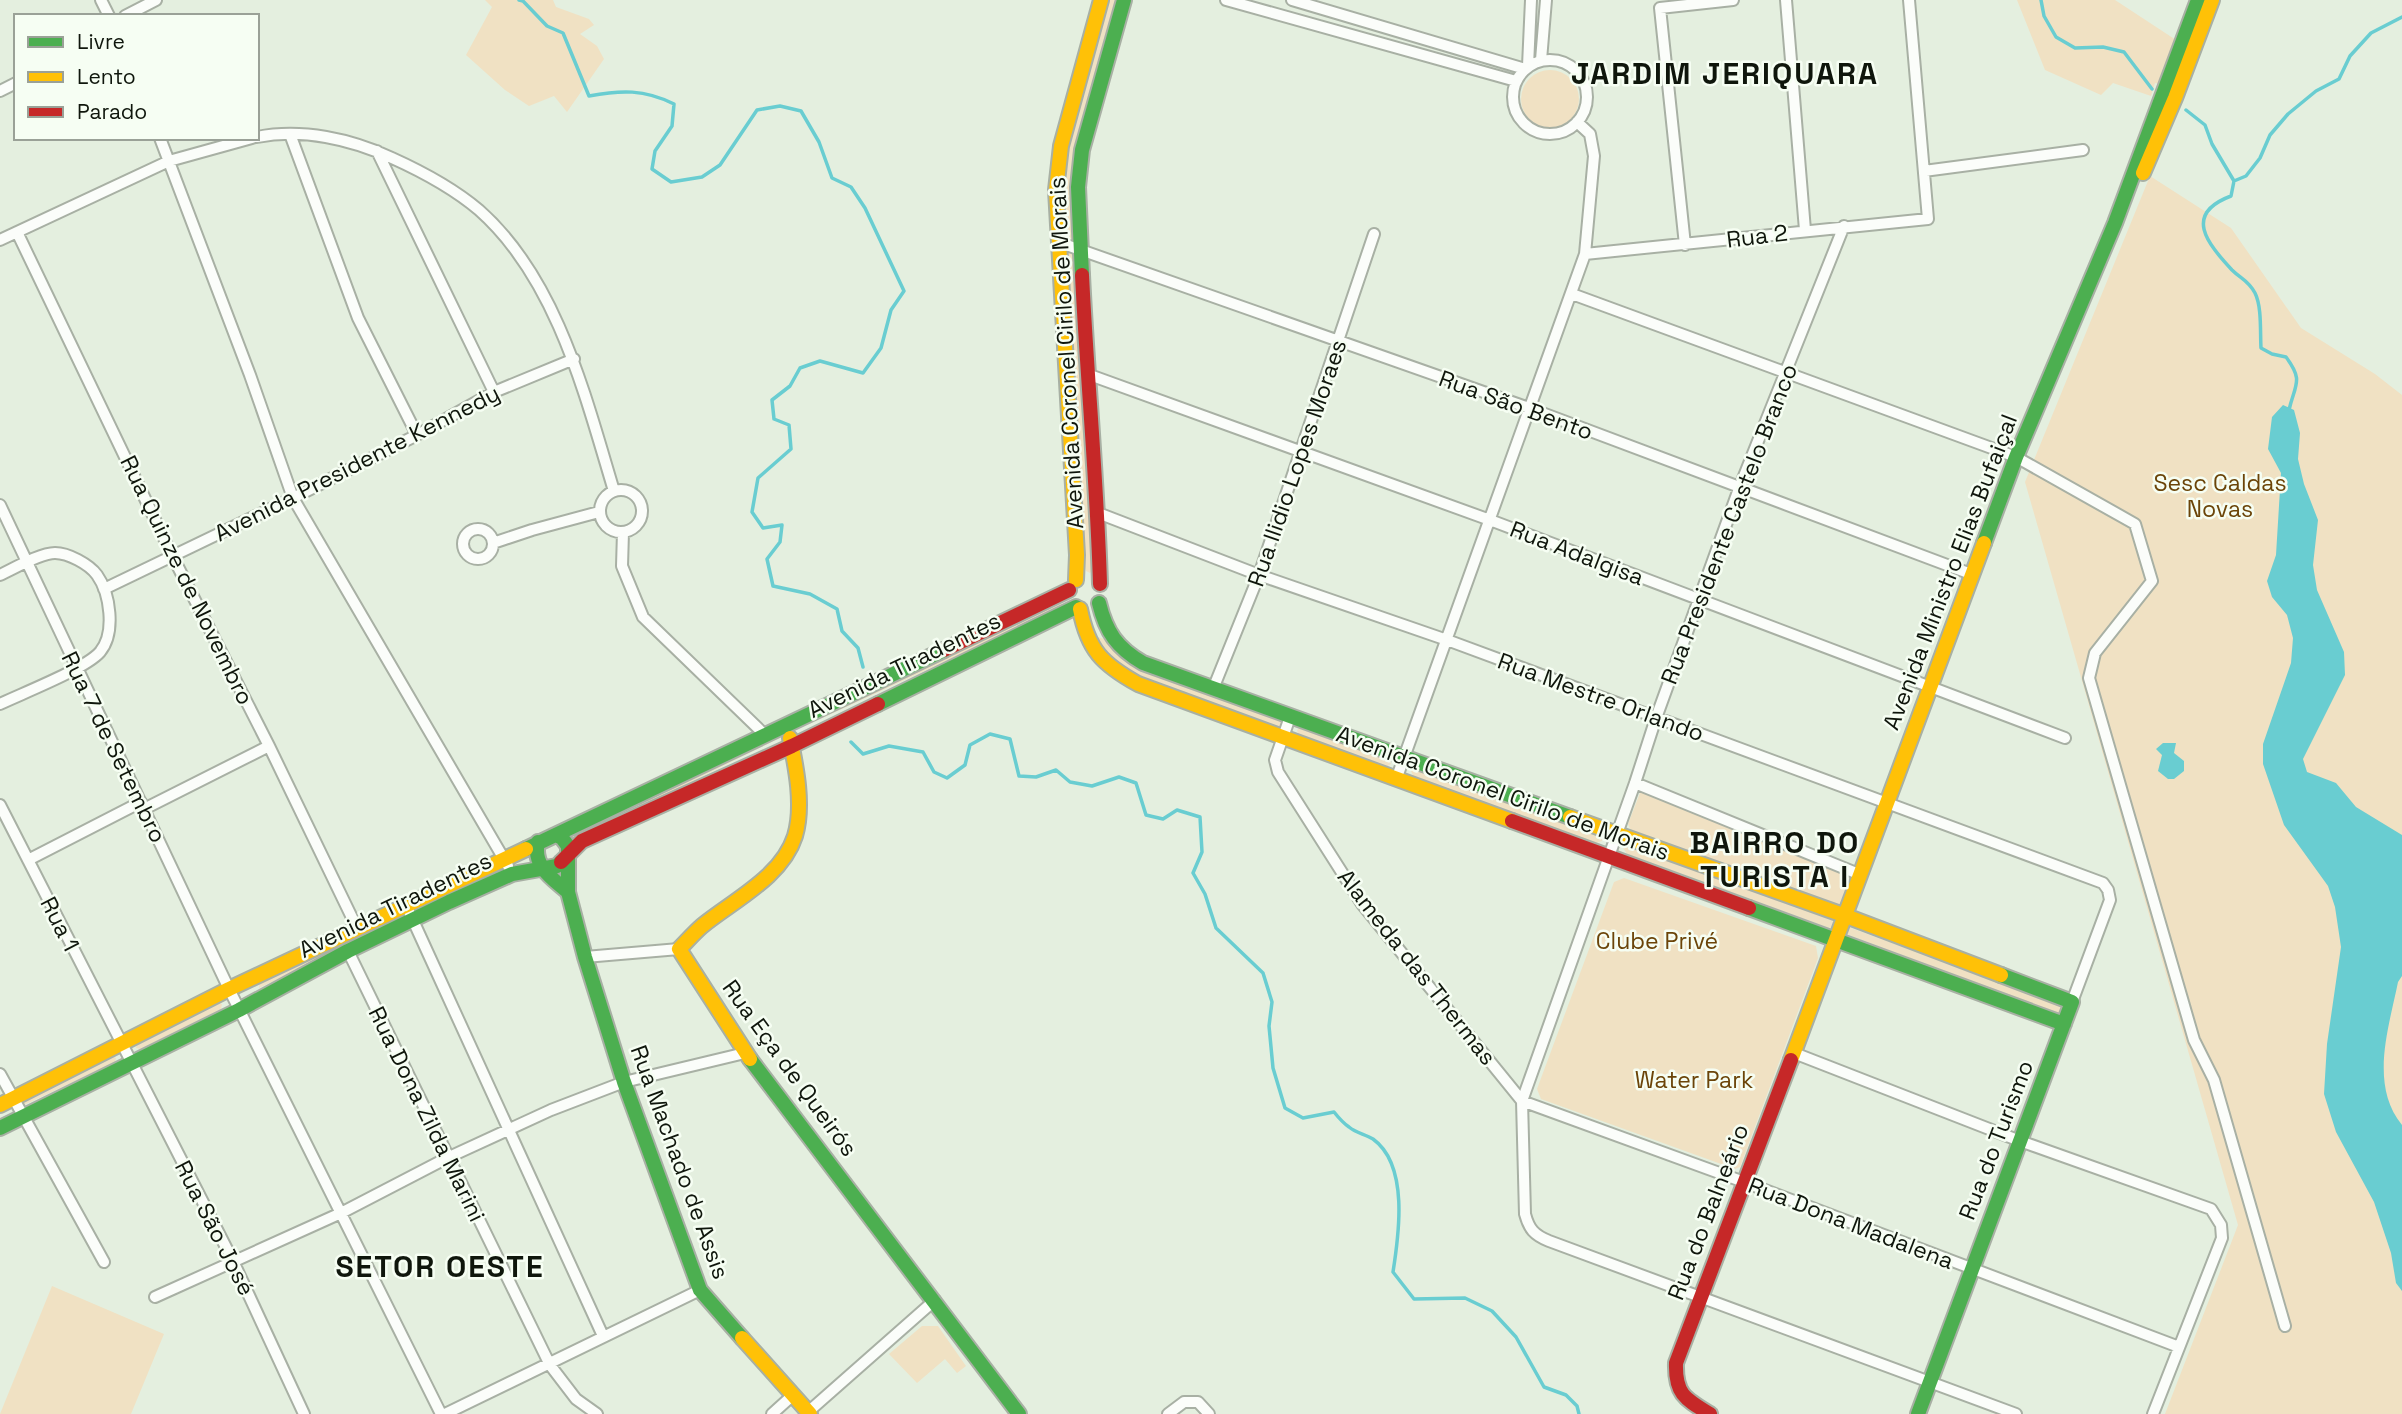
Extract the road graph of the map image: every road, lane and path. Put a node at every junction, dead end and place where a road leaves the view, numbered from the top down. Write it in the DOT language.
graph roads {
  1 [pos="156,0"];
  2 [pos="1101,0"];
  3 [pos="1124,0"];
  4 [pos="1226,0"];
  5 [pos="1292,0"];
  6 [pos="1531,0"];
  7 [pos="1546,0"];
  8 [pos="1733,0"];
  9 [pos="1786,0"];
  10 [pos="1909,0"];
  11 [pos="2198,0"];
  12 [pos="2212,0"];
  13 [pos="1698,2"];
  14 [pos="1328,5"];
  15 [pos="129,14"];
  16 [pos="1541,61"];
  17 [pos="1527,68"];
  18 [pos="1516,81"];
  19 [pos="1577,122"];
  20 [pos="290,134"];
  21 [pos="259,137"];
  22 [pos="161,140"];
  23 [pos="245,140"];
  24 [pos="2083,150"];
  25 [pos="377,151"];
  26 [pos="169,161"];
  27 [pos="1924,171"];
  28 [pos="2115,223"];
  29 [pos="1844,226"];
  30 [pos="1805,230"];
  31 [pos="17,232"];
  32 [pos="1374,234"];
  33 [pos="0,240"];
  34 [pos="1058,242"];
  35 [pos="1685,245"];
  36 [pos="1080,249"];
  37 [pos="1585,254"];
  38 [pos="1572,294"];
  39 [pos="1339,343"];
  40 [pos="575,359"];
  41 [pos="1786,372"];
  42 [pos="1087,374"];
  43 [pos="494,392"];
  44 [pos="1529,408"];
  45 [pos="417,435"];
  46 [pos="1302,451"];
  47 [pos="2016,457"];
  48 [pos="1740,486"];
  49 [pos="614,491"];
  50 [pos="293,498"];
  51 [pos="0,505"];
  52 [pos="599,512"];
  53 [pos="1098,513"];
  54 [pos="1490,520"];
  55 [pos="623,532"];
  56 [pos="493,544"];
  57 [pos="173,557"];
  58 [pos="28,562"];
  59 [pos="1971,574"];
  60 [pos="0,575"];
  61 [pos="1259,575"];
  62 [pos="1100,584"];
  63 [pos="1072,585"];
  64 [pos="104,589"];
  65 [pos="1700,600"];
  66 [pos="1099,603"];
  67 [pos="1078,608"];
  68 [pos="1105,628"];
  69 [pos="1087,638"];
  70 [pos="1447,640"];
  71 [pos="76,668"];
  72 [pos="1930,688"];
  73 [pos="1213,689"];
  74 [pos="0,704"];
  75 [pos="1290,717"];
  76 [pos="1656,718"];
  77 [pos="785,727"];
  78 [pos="766,736"];
  79 [pos="1283,737"];
  80 [pos="2065,738"];
  81 [pos="269,746"];
  82 [pos="792,746"];
  83 [pos="1404,758"];
  84 [pos="1397,777"];
  85 [pos="1635,783"];
  86 [pos="1888,802"];
  87 [pos="0,805"];
  88 [pos="143,805"];
  89 [pos="1616,834"];
  90 [pos="556,835"];
  91 [pos="538,842"];
  92 [pos="569,852"];
  93 [pos="1608,856"];
  94 [pos="504,859"];
  95 [pos="28,860"];
  96 [pos="542,869"];
  97 [pos="512,874"];
  98 [pos="1861,875"];
  99 [pos="2103,883"];
  100 [pos="568,892"];
  101 [pos="406,905"];
  102 [pos="1846,916"];
  103 [pos="413,919"];
  104 [pos="357,928"];
  105 [pos="1836,940"];
  106 [pos="679,949"];
  107 [pos="348,951"];
  108 [pos="585,957"];
  109 [pos="229,989"];
  110 [pos="2072,1002"];
  111 [pos="239,1010"];
  112 [pos="2064,1024"];
  113 [pos="120,1044"];
  114 [pos="745,1053"];
  115 [pos="1794,1053"];
  116 [pos="131,1062"];
  117 [pos="0,1074"];
  118 [pos="624,1082"];
  119 [pos="1522,1101"];
  120 [pos="6,1102"];
  121 [pos="24,1116"];
  122 [pos="0,1128"];
  123 [pos="507,1129"];
  124 [pos="2020,1141"];
  125 [pos="447,1158"];
  126 [pos="1744,1182"];
  127 [pos="341,1213"];
  128 [pos="233,1261"];
  129 [pos="104,1262"];
  130 [pos="1971,1269"];
  131 [pos="700,1290"];
  132 [pos="1701,1296"];
  133 [pos="155,1297"];
  134 [pos="935,1300"];
  135 [pos="2285,1326"];
  136 [pos="603,1336"];
  137 [pos="2179,1347"];
  138 [pos="550,1364"];
  139 [pos="1930,1382"];
  140 [pos="793,1395"];
  141 [pos="809,1413"];
  142 [pos="304,1414"];
  143 [pos="443,1414"];
  144 [pos="597,1414"];
  145 [pos="772,1414"];
  146 [pos="1019,1414"];
  147 [pos="1168,1414"];
  148 [pos="1209,1414"];
  149 [pos="1710,1414"];
  150 [pos="1918,1414"];
  151 [pos="2016,1414"];
  152 [pos="2153,1414"];
  1 -- 15 [label="street"];
  2 -- 34 [label="main road, Avenida Coronel Cirilo de Morais"];
  3 -- 36 [label="main road, Avenida Coronel Cirilo de Morais"];
  4 -- 18 [label="street"];
  5 -- 14 [label="street"];
  6 -- 17 [label="street"];
  7 -- 16 [label="street"];
  8 -- 13 [label="street"];
  9 -- 30 [label="street"];
  10 -- 27 [label="street"];
  11 -- 28 [label="main road, Avenida Ministro Elias Bufaiçal"];
  12 -- 28 [label="main road, Avenida Ministro Elias Bufaiçal"];
  13 -- 35 [label="street"];
  14 -- 17 [label="street"];
  16 -- 17 [label="street"];
  16 -- 19 [label="street"];
  17 -- 18 [label="street"];
  18 -- 19 [label="street"];
  19 -- 37 [label="street"];
  20 -- 21 [label="street"];
  20 -- 25 [label="street"];
  20 -- 45 [label="street"];
  22 -- 26 [label="street"];
  23 -- 26 [label="street"];
  24 -- 27 [label="street"];
  25 -- 40 [label="street"];
  25 -- 43 [label="street"];
  26 -- 31 [label="street"];
  26 -- 50 [label="street"];
  27 -- 29 [label="street, Rua 2"];
  28 -- 47 [label="main road, Avenida Ministro Elias Bufaiçal"];
  29 -- 30 [label="street, Rua 2"];
  29 -- 41 [label="street, Rua Presidente Castelo Branco"];
  30 -- 35 [label="street, Rua 2"];
  31 -- 33 [label="street"];
  31 -- 57 [label="street, Rua Quinze de Novembro"];
  32 -- 39 [label="street, Rua Ilidio Lopes Moraes"];
  34 -- 36 [label="street, Rua São Bento"];
  34 -- 63 [label="main road, Avenida Coronel Cirilo de Morais"];
  35 -- 37 [label="street, Rua 2"];
  36 -- 39 [label="street, Rua São Bento"];
  36 -- 42 [label="main road, Avenida Coronel Cirilo de Morais"];
  37 -- 38 [label="street"];
  38 -- 41 [label="street"];
  38 -- 44 [label="street"];
  39 -- 44 [label="street, Rua São Bento"];
  39 -- 46 [label="street, Rua Ilidio Lopes Moraes"];
  40 -- 43 [label="street, Avenida Presidente Kennedy"];
  40 -- 49 [label="street"];
  41 -- 47 [label="street"];
  41 -- 48 [label="street, Rua Presidente Castelo Branco"];
  42 -- 46 [label="street, Rua Adalgisa"];
  42 -- 53 [label="main road, Avenida Coronel Cirilo de Morais"];
  43 -- 45 [label="street, Avenida Presidente Kennedy"];
  44 -- 48 [label="street, Rua São Bento"];
  44 -- 54 [label="street"];
  45 -- 50 [label="street, Avenida Presidente Kennedy"];
  46 -- 54 [label="street, Rua Adalgisa"];
  46 -- 61 [label="street, Rua Ilidio Lopes Moraes"];
  47 -- 59 [label="main road, Avenida Ministro Elias Bufaiçal"];
  47 -- 135 [label="street"];
  48 -- 59 [label="street, Rua São Bento"];
  48 -- 65 [label="street, Rua Presidente Castelo Branco"];
  49 -- 52 [label="street"];
  49 -- 55 [label="street"];
  50 -- 57 [label="street, Avenida Presidente Kennedy"];
  50 -- 94 [label="street"];
  51 -- 58 [label="street, Rua 7 de Setembro"];
  52 -- 55 [label="street"];
  52 -- 56 [label="street"];
  53 -- 61 [label="street, Rua Mestre Orlando"];
  53 -- 62 [label="main road, Avenida Coronel Cirilo de Morais"];
  54 -- 65 [label="street, Rua Adalgisa"];
  54 -- 70 [label="street"];
  55 -- 78 [label="street"];
  57 -- 64 [label="street, Avenida Presidente Kennedy"];
  57 -- 81 [label="street, Rua Quinze de Novembro"];
  58 -- 60 [label="street"];
  58 -- 64 [label="street"];
  58 -- 71 [label="street, Rua 7 de Setembro"];
  59 -- 72 [label="main road, Avenida Ministro Elias Bufaiçal"];
  61 -- 70 [label="street, Rua Mestre Orlando"];
  61 -- 73 [label="street, Rua Ilidio Lopes Moraes"];
  62 -- 63 [label="main road"];
  62 -- 66 [label="main road"];
  63 -- 67 [label="main road"];
  63 -- 77 [label="main road, Avenida Tiradentes"];
  64 -- 71 [label="street"];
  65 -- 72 [label="street, Rua Adalgisa"];
  65 -- 76 [label="street, Rua Presidente Castelo Branco"];
  66 -- 67 [label="main road"];
  66 -- 68 [label="main road, Avenida Coronel Cirilo de Morais"];
  67 -- 69 [label="main road, Avenida Coronel Cirilo de Morais"];
  67 -- 82 [label="main road, Avenida Tiradentes"];
  68 -- 69 [label="main road"];
  68 -- 73 [label="main road, Avenida Coronel Cirilo de Morais"];
  69 -- 79 [label="main road, Avenida Coronel Cirilo de Morais"];
  70 -- 76 [label="street, Rua Mestre Orlando"];
  70 -- 83 [label="street"];
  71 -- 74 [label="street"];
  71 -- 88 [label="street, Rua 7 de Setembro"];
  72 -- 80 [label="street, Rua Adalgisa"];
  72 -- 86 [label="main road, Avenida Ministro Elias Bufaiçal"];
  73 -- 75 [label="main road, Avenida Coronel Cirilo de Morais"];
  75 -- 79 [label="street, Alameda das Thermas"];
  75 -- 83 [label="main road, Avenida Coronel Cirilo de Morais"];
  76 -- 85 [label="street, Rua Presidente Castelo Branco"];
  76 -- 86 [label="street, Rua Mestre Orlando"];
  77 -- 78 [label="main road, Avenida Tiradentes"];
  77 -- 82 [label="main road"];
  78 -- 90 [label="main road, Avenida Tiradentes"];
  79 -- 84 [label="main road, Avenida Coronel Cirilo de Morais"];
  79 -- 119 [label="street, Alameda das Thermas"];
  81 -- 88 [label="street"];
  81 -- 104 [label="street, Rua Quinze de Novembro"];
  82 -- 92 [label="main road, Avenida Tiradentes"];
  82 -- 106 [label="main road"];
  83 -- 84 [label="street"];
  83 -- 89 [label="main road, Avenida Coronel Cirilo de Morais"];
  84 -- 93 [label="main road, Avenida Coronel Cirilo de Morais"];
  85 -- 89 [label="street, Rua Presidente Castelo Branco"];
  85 -- 98 [label="street"];
  86 -- 98 [label="main road, Avenida Ministro Elias Bufaiçal"];
  86 -- 99 [label="street, Rua Mestre Orlando"];
  87 -- 95 [label="street, Rua 1"];
  88 -- 95 [label="street"];
  88 -- 109 [label="street, Rua 7 de Setembro"];
  89 -- 93 [label="street, Rua Presidente Castelo Branco"];
  89 -- 102 [label="main road, Avenida Coronel Cirilo de Morais"];
  90 -- 91 [label="main road, Avenida Tiradentes"];
  90 -- 92 [label="main road"];
  91 -- 94 [label="main road, Avenida Tiradentes"];
  91 -- 96 [label="main road"];
  92 -- 96 [label="main road, Avenida Tiradentes"];
  92 -- 100 [label="main road, Rua Machado de Assis"];
  93 -- 105 [label="main road, Avenida Coronel Cirilo de Morais"];
  93 -- 119 [label="street, Rua Presidente Castelo Branco"];
  94 -- 97 [label="street"];
  94 -- 101 [label="main road, Avenida Tiradentes"];
  95 -- 113 [label="street, Rua 1"];
  96 -- 97 [label="main road, Avenida Tiradentes"];
  96 -- 100 [label="main road"];
  97 -- 103 [label="main road, Avenida Tiradentes"];
  98 -- 102 [label="main road, Avenida Ministro Elias Bufaiçal"];
  99 -- 110 [label="street, Rua do Turismo"];
  100 -- 108 [label="main road, Rua Machado de Assis"];
  101 -- 103 [label="street"];
  101 -- 104 [label="main road, Avenida Tiradentes"];
  102 -- 105 [label="main road, Avenida Ministro Elias Bufaiçal"];
  102 -- 110 [label="main road, Avenida Coronel Cirilo de Morais"];
  103 -- 107 [label="main road, Avenida Tiradentes"];
  103 -- 123 [label="street"];
  104 -- 109 [label="main road, Avenida Tiradentes"];
  105 -- 112 [label="main road, Avenida Coronel Cirilo de Morais"];
  105 -- 115 [label="main road, Rua do Balneário"];
  106 -- 108 [label="street"];
  106 -- 114 [label="main road, Rua Eça de Queirós"];
  107 -- 111 [label="main road, Avenida Tiradentes"];
  107 -- 125 [label="street, Rua Dona Zilda Marini"];
  108 -- 118 [label="main road, Rua Machado de Assis"];
  109 -- 111 [label="street, Rua 7 de Setembro"];
  109 -- 113 [label="main road, Avenida Tiradentes"];
  110 -- 112 [label="main road, Rua do Turismo"];
  111 -- 116 [label="main road, Avenida Tiradentes"];
  111 -- 127 [label="street, Rua 7 de Setembro"];
  112 -- 124 [label="main road, Rua do Turismo"];
  113 -- 116 [label="street, Rua São José"];
  113 -- 120 [label="main road, Avenida Tiradentes"];
  114 -- 118 [label="street"];
  114 -- 134 [label="main road, Rua Eça de Queirós"];
  115 -- 124 [label="street"];
  115 -- 126 [label="main road, Rua do Balneário"];
  116 -- 121 [label="main road, Avenida Tiradentes"];
  116 -- 128 [label="street, Rua São José"];
  117 -- 120 [label="street"];
  118 -- 123 [label="street"];
  118 -- 131 [label="main road, Rua Machado de Assis"];
  119 -- 126 [label="street, Rua Dona Madalena"];
  119 -- 132 [label="street"];
  120 -- 121 [label="street"];
  121 -- 122 [label="main road, Avenida Tiradentes"];
  121 -- 129 [label="street"];
  123 -- 125 [label="street"];
  123 -- 136 [label="street"];
  124 -- 130 [label="main road, Rua do Turismo"];
  124 -- 137 [label="street"];
  125 -- 127 [label="street"];
  125 -- 138 [label="street, Rua Dona Zilda Marini"];
  126 -- 130 [label="street, Rua Dona Madalena"];
  126 -- 132 [label="main road, Rua do Balneário"];
  127 -- 128 [label="street"];
  127 -- 143 [label="street, Rua 7 de Setembro"];
  128 -- 133 [label="street"];
  128 -- 142 [label="street, Rua São José"];
  130 -- 137 [label="street, Rua Dona Madalena"];
  130 -- 139 [label="main road, Rua do Turismo"];
  131 -- 136 [label="street"];
  131 -- 140 [label="main road, Rua Machado de Assis"];
  132 -- 139 [label="street"];
  132 -- 149 [label="main road, Rua do Balneário"];
  134 -- 141 [label="street"];
  134 -- 146 [label="main road, Rua Eça de Queirós"];
  136 -- 138 [label="street"];
  137 -- 152 [label="street"];
  138 -- 143 [label="street"];
  138 -- 144 [label="street, Rua Dona Zilda Marini"];
  139 -- 150 [label="main road, Rua do Turismo"];
  139 -- 151 [label="street"];
  140 -- 141 [label="main road, Rua Machado de Assis"];
  140 -- 145 [label="street"];
  147 -- 148 [label="street"];
}
